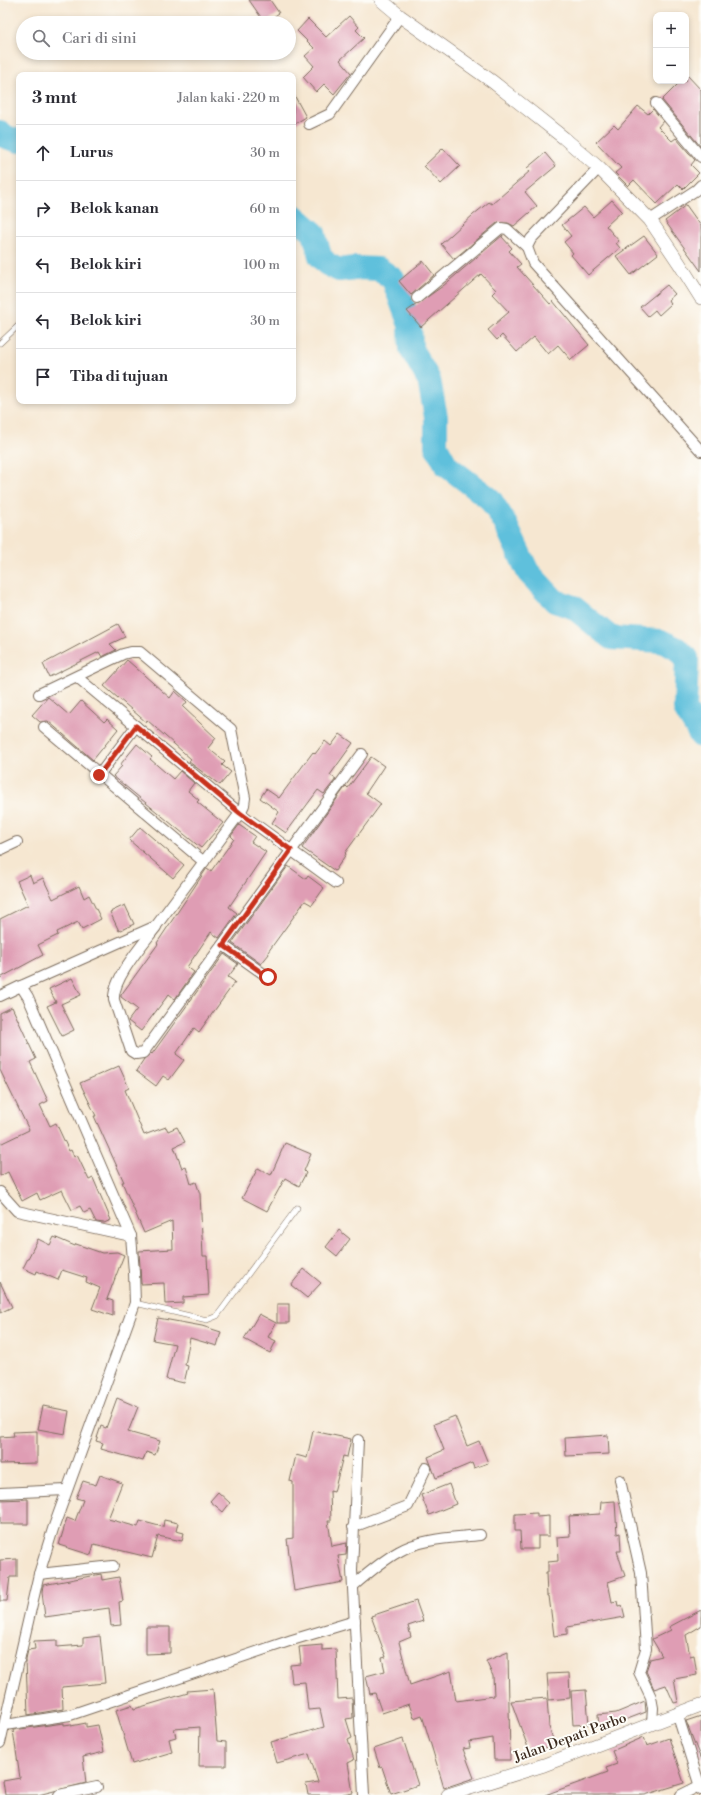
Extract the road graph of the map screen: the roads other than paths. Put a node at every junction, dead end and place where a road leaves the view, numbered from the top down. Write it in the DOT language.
graph roads {
  1 [pos="380,0"];
  2 [pos="400,16"];
  3 [pos="656,103"];
  4 [pos="309,124"];
  5 [pos="701,157"];
  6 [pos="599,168"];
  7 [pos="701,185"];
  8 [pos="650,220"];
  9 [pos="527,247"];
  10 [pos="418,298"];
  11 [pos="701,298"];
  12 [pos="16,328"];
  13 [pos="0,343"];
  14 [pos="701,451"];
  15 [pos="77,677"];
  16 [pos="39,694"];
  17 [pos="136,726"];
  18 [pos="44,727"];
  19 [pos="362,754"];
  20 [pos="99,775"];
  21 [pos="240,813"];
  22 [pos="17,842"];
  23 [pos="0,850"];
  24 [pos="291,850"];
  25 [pos="204,862"];
  26 [pos="336,883"];
  27 [pos="156,926"];
  28 [pos="223,945"];
  29 [pos="268,977"];
  30 [pos="21,986"];
  31 [pos="0,996"];
  32 [pos="0,1192"];
  33 [pos="297,1208"];
  34 [pos="131,1236"];
  35 [pos="135,1303"];
  36 [pos="358,1440"];
  37 [pos="426,1468"];
  38 [pos="620,1480"];
  39 [pos="66,1490"];
  40 [pos="0,1494"];
  41 [pos="353,1527"];
  42 [pos="480,1535"];
  43 [pos="113,1566"];
  44 [pos="39,1574"];
  45 [pos="353,1586"];
  46 [pos="355,1621"];
  47 [pos="701,1705"];
  48 [pos="677,1713"];
  49 [pos="652,1723"];
  50 [pos="4,1725"];
  51 [pos="0,1742"];
  52 [pos="97,1787"];
  53 [pos="700,1787"];
  54 [pos="59,1795"];
  55 [pos="364,1795"];
  56 [pos="448,1795"];
  57 [pos="681,1795"];
  1 -- 2 [label="street"];
  2 -- 4 [label="street"];
  2 -- 6 [label="street"];
  3 -- 5 [label="street"];
  6 -- 8 [label="street"];
  6 -- 9 [label="street"];
  7 -- 8 [label="street"];
  8 -- 11 [label="street"];
  9 -- 10 [label="street"];
  9 -- 14 [label="street"];
  12 -- 13 [label="lane"];
  15 -- 16 [label="street"];
  15 -- 17 [label="street"];
  15 -- 21 [label="street"];
  17 -- 20 [label="street"];
  17 -- 21 [label="street"];
  18 -- 20 [label="street"];
  19 -- 24 [label="street"];
  20 -- 25 [label="street"];
  21 -- 24 [label="street"];
  21 -- 25 [label="street"];
  22 -- 23 [label="street"];
  24 -- 26 [label="street"];
  24 -- 28 [label="street"];
  25 -- 27 [label="street"];
  27 -- 28 [label="street"];
  27 -- 30 [label="street"];
  28 -- 29 [label="street"];
  30 -- 31 [label="street"];
  30 -- 34 [label="street"];
  32 -- 34 [label="street"];
  33 -- 35 [label="lane"];
  34 -- 35 [label="street"];
  35 -- 39 [label="street"];
  36 -- 41 [label="street"];
  37 -- 41 [label="street"];
  38 -- 49 [label="street"];
  39 -- 40 [label="street"];
  39 -- 44 [label="street"];
  41 -- 45 [label="street"];
  42 -- 45 [label="street"];
  43 -- 44 [label="street"];
  44 -- 50 [label="street"];
  45 -- 46 [label="street"];
  46 -- 50 [label="street"];
  46 -- 55 [label="street"];
  47 -- 48 [label="street, Jalan Depati Parbo"];
  48 -- 49 [label="street, Jalan Depati Parbo"];
  48 -- 53 [label="street"];
  49 -- 56 [label="street, Jalan Depati Parbo"];
  50 -- 51 [label="street"];
  52 -- 54 [label="street"];
  53 -- 57 [label="street"];
}
